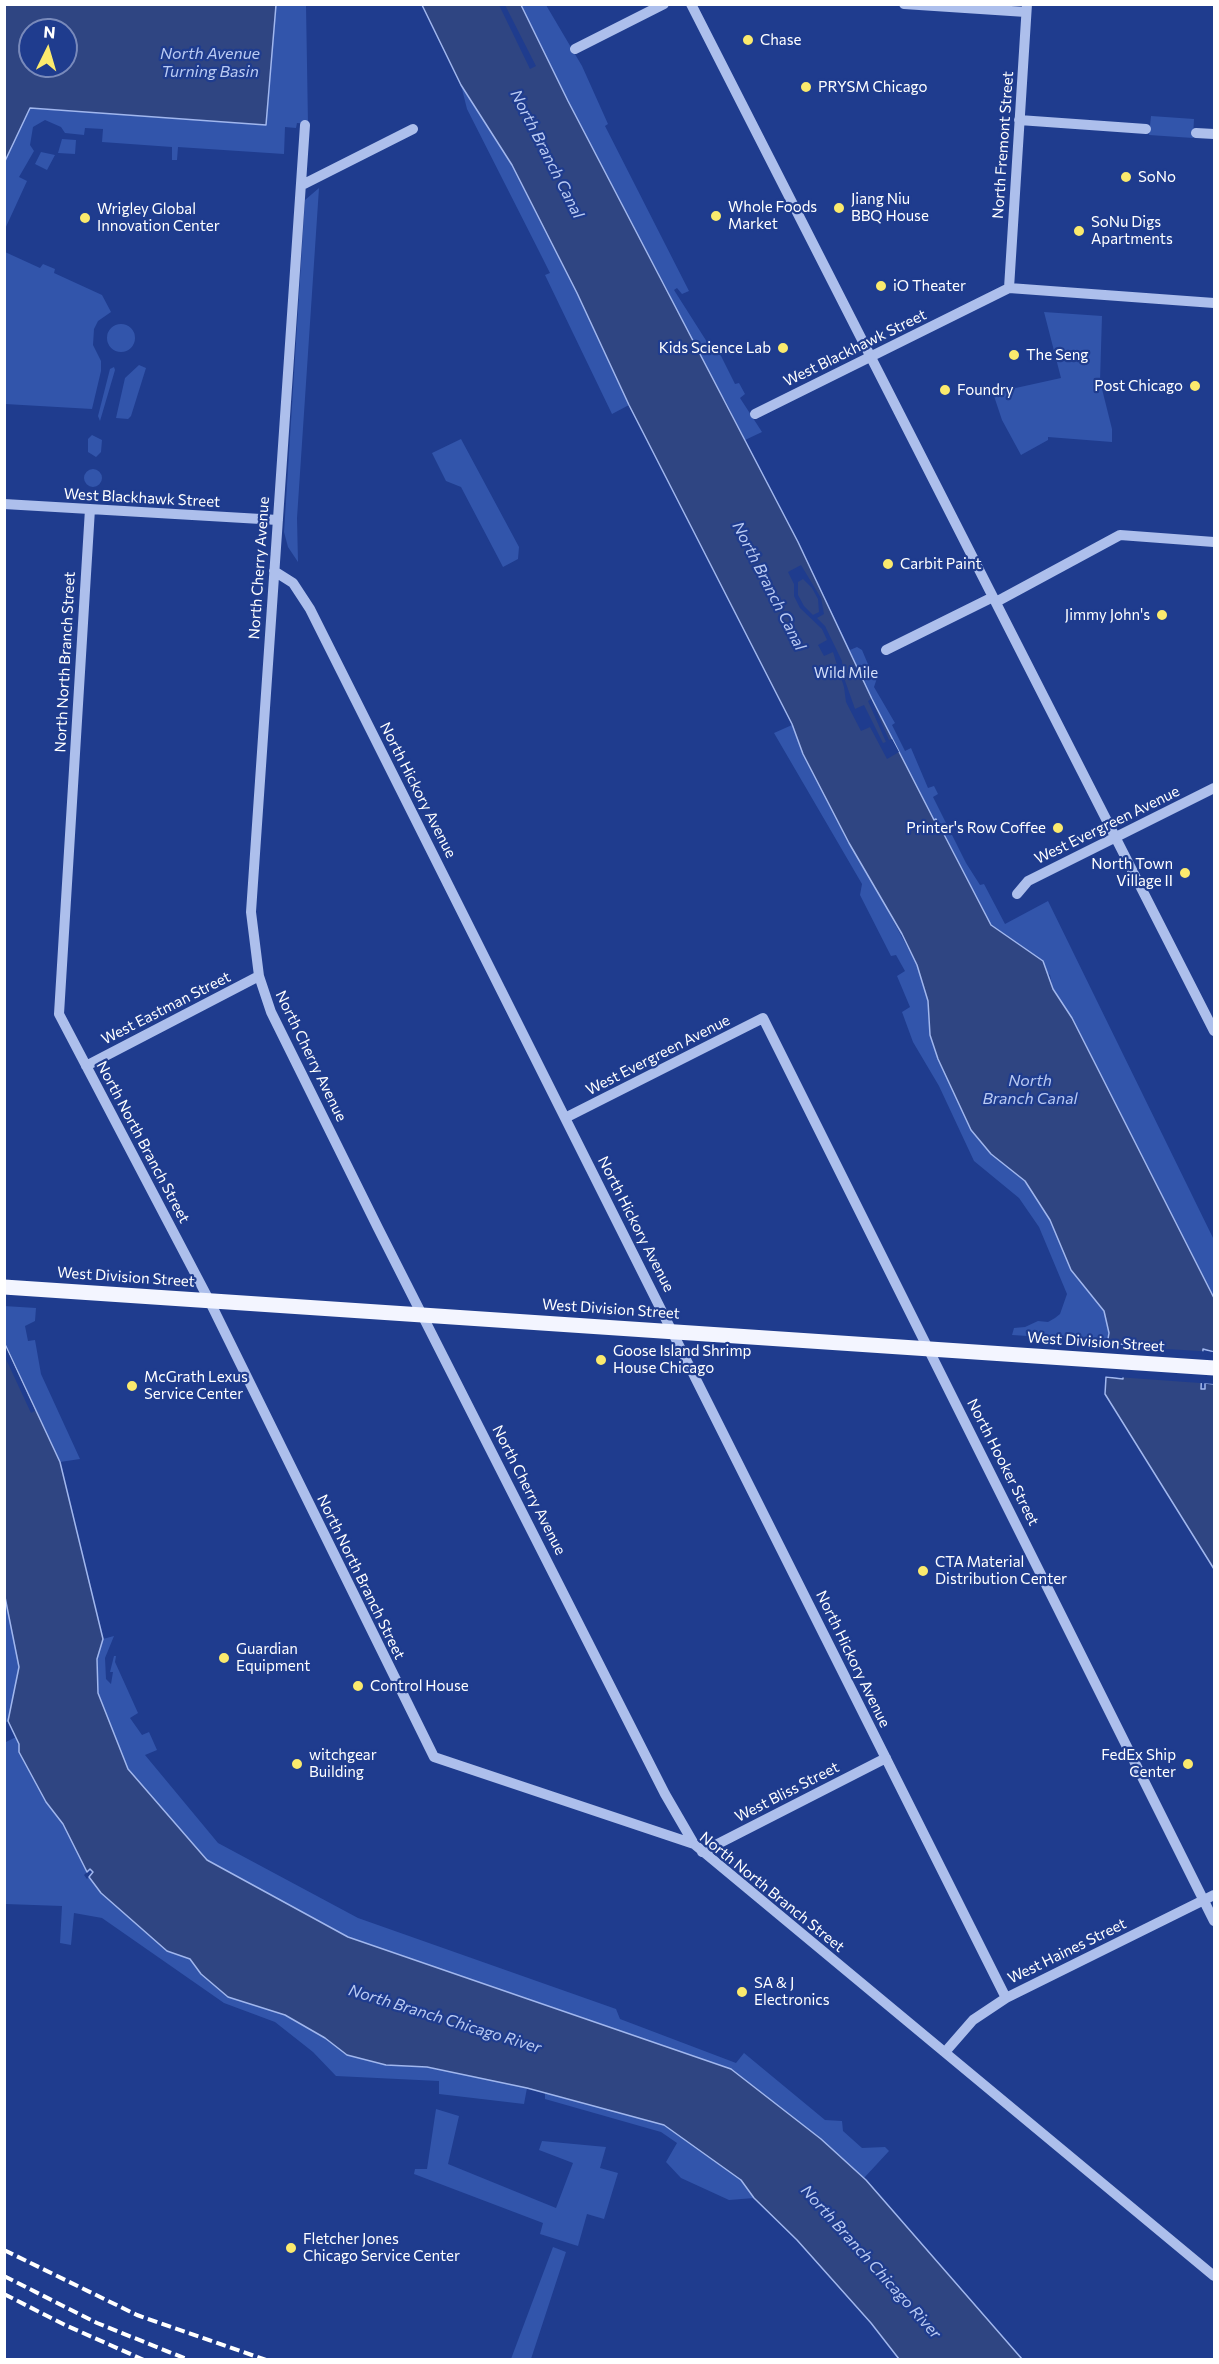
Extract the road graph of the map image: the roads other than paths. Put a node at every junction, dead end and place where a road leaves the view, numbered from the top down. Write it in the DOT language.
graph roads {
  1 [pos="664,4"];
  2 [pos="692,4"];
  3 [pos="904,4"];
  4 [pos="1027,8"];
  5 [pos="575,49"];
  6 [pos="1019,120"];
  7 [pos="305,125"];
  8 [pos="413,129"];
  9 [pos="1146,129"];
  10 [pos="1196,133"];
  11 [pos="1215,134"];
  12 [pos="302,185"];
  13 [pos="1009,288"];
  14 [pos="1215,303"];
  15 [pos="871,356"];
  16 [pos="755,414"];
  17 [pos="4,504"];
  18 [pos="90,509"];
  19 [pos="278,520"];
  20 [pos="1215,542"];
  21 [pos="274,571"];
  22 [pos="994,599"];
  23 [pos="886,650"];
  24 [pos="1215,788"];
  25 [pos="1116,838"];
  26 [pos="1017,894"];
  27 [pos="259,976"];
  28 [pos="763,1018"];
  29 [pos="1215,1031"];
  30 [pos="86,1066"];
  31 [pos="565,1118"];
  32 [pos="4,1287"];
  33 [pos="209,1300"];
  34 [pos="424,1315"];
  35 [pos="674,1331"];
  36 [pos="930,1349"];
  37 [pos="1215,1368"];
  38 [pos="886,1758"];
  39 [pos="698,1848"];
  40 [pos="1215,1895"];
  41 [pos="1203,1901"];
  42 [pos="1215,1921"];
  43 [pos="1006,1998"];
  44 [pos="946,2051"];
  45 [pos="1215,2276"];
  1 -- 5 [label="street"];
  2 -- 15 [label="street"];
  3 -- 4 [label="street"];
  4 -- 6 [label="street, North Fremont Street"];
  6 -- 9 [label="street"];
  6 -- 13 [label="street, North Fremont Street"];
  7 -- 12 [label="street, North Cherry Avenue"];
  8 -- 12 [label="street"];
  10 -- 11 [label="street"];
  12 -- 19 [label="street, North Cherry Avenue"];
  13 -- 14 [label="street"];
  13 -- 15 [label="street, West Blackhawk Street"];
  15 -- 16 [label="street, West Blackhawk Street"];
  15 -- 22 [label="street"];
  17 -- 18 [label="street, West Blackhawk Street"];
  18 -- 19 [label="street, West Blackhawk Street"];
  18 -- 30 [label="street, North North Branch Street"];
  19 -- 21 [label="street, North Cherry Avenue"];
  20 -- 22 [label="street"];
  21 -- 27 [label="street, North Cherry Avenue"];
  21 -- 31 [label="street, North Hickory Avenue"];
  22 -- 23 [label="street"];
  22 -- 25 [label="street"];
  24 -- 25 [label="street, West Evergreen Avenue"];
  25 -- 26 [label="street, West Evergreen Avenue"];
  25 -- 29 [label="street"];
  27 -- 30 [label="street, West Eastman Street"];
  27 -- 34 [label="street, North Cherry Avenue"];
  28 -- 31 [label="street, West Evergreen Avenue"];
  28 -- 36 [label="street, North Hooker Street"];
  30 -- 33 [label="street, North North Branch Street"];
  31 -- 35 [label="street, North Hickory Avenue"];
  32 -- 33 [label="main road, West Division Street"];
  33 -- 34 [label="main road, West Division Street"];
  33 -- 39 [label="street, North North Branch Street"];
  34 -- 35 [label="main road, West Division Street"];
  34 -- 39 [label="street, North Cherry Avenue"];
  35 -- 36 [label="main road, West Division Street"];
  35 -- 38 [label="street, North Hickory Avenue"];
  36 -- 37 [label="main road, West Division Street"];
  36 -- 41 [label="street, North Hooker Street"];
  38 -- 39 [label="street, West Bliss Street"];
  38 -- 43 [label="street, North Hickory Avenue"];
  39 -- 44 [label="street, North North Branch Street"];
  40 -- 41 [label="street, West Haines Street"];
  41 -- 42 [label="street, North Hooker Street"];
  41 -- 43 [label="street, West Haines Street"];
  43 -- 44 [label="street, West Haines Street"];
  44 -- 45 [label="street, North North Branch Street"];
}
